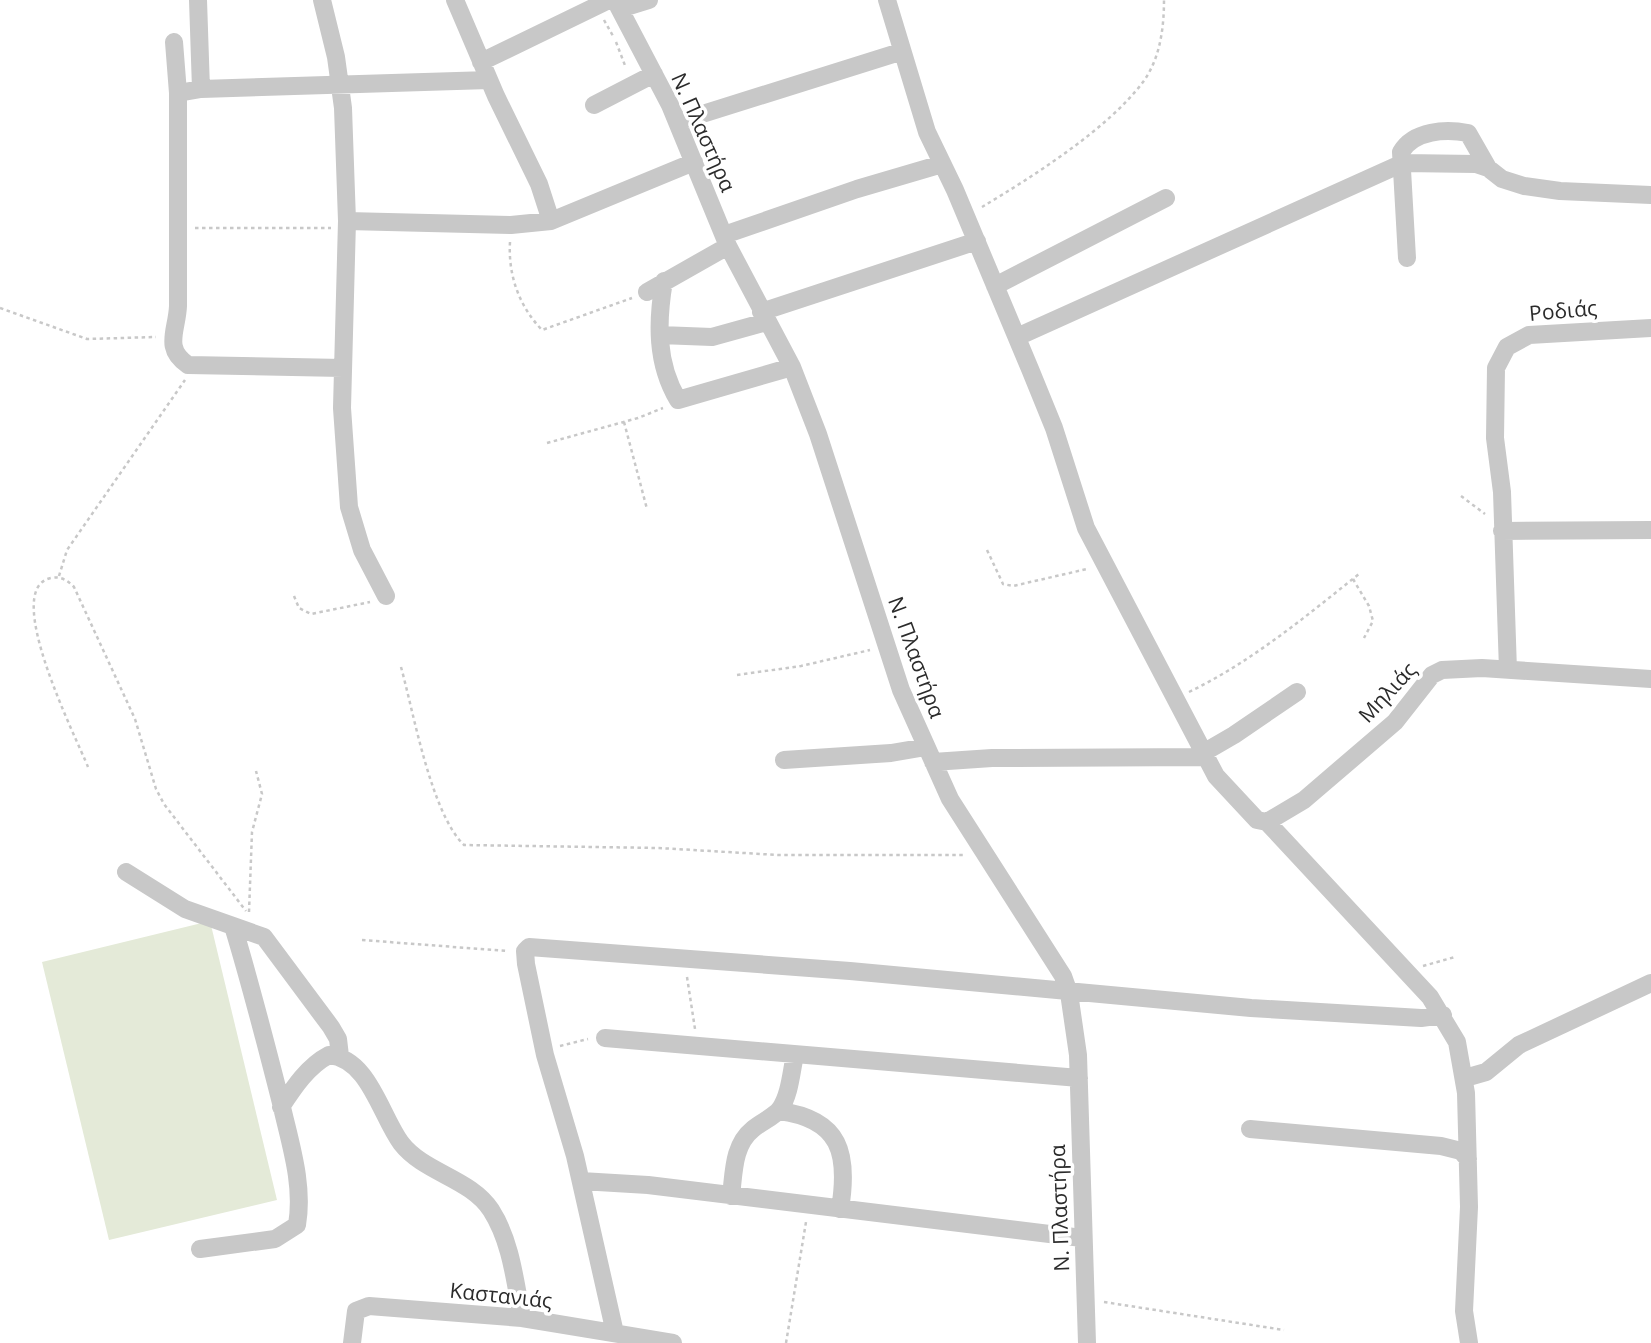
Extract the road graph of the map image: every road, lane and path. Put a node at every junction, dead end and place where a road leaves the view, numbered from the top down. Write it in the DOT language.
graph roads {
  1 [pos="198,0"];
  2 [pos="322,0"];
  3 [pos="455,0"];
  4 [pos="649,0"];
  5 [pos="887,0"];
  6 [pos="1164,0"];
  7 [pos="610,4"];
  8 [pos="174,42"];
  9 [pos="900,52"];
  10 [pos="481,62"];
  11 [pos="654,74"];
  12 [pos="489,80"];
  13 [pos="341,85"];
  14 [pos="630,87"];
  15 [pos="201,89"];
  16 [pos="178,93"];
  17 [pos="594,105"];
  18 [pos="677,122"];
  19 [pos="694,162"];
  20 [pos="1403,163"];
  21 [pos="942,164"];
  22 [pos="1488,168"];
  23 [pos="1651,195"];
  24 [pos="1166,198"];
  25 [pos="967,217"];
  26 [pos="347,221"];
  27 [pos="551,221"];
  28 [pos="511,225"];
  29 [pos="177,231"];
  30 [pos="726,241"];
  31 [pos="977,241"];
  32 [pos="1408,258"];
  33 [pos="664,281"];
  34 [pos="995,286"];
  35 [pos="647,292"];
  36 [pos="0,308"];
  37 [pos="764,317"];
  38 [pos="1651,328"];
  39 [pos="660,335"];
  40 [pos="171,337"];
  41 [pos="1017,337"];
  42 [pos="194,365"];
  43 [pos="343,368"];
  44 [pos="792,368"];
  45 [pos="678,400"];
  46 [pos="624,422"];
  47 [pos="547,443"];
  48 [pos="1461,496"];
  49 [pos="647,509"];
  50 [pos="1651,530"];
  51 [pos="1502,531"];
  52 [pos="987,550"];
  53 [pos="1104,565"];
  54 [pos="1359,575"];
  55 [pos="59,577"];
  56 [pos="1353,579"];
  57 [pos="294,596"];
  58 [pos="386,596"];
  59 [pos="1364,638"];
  60 [pos="886,644"];
  61 [pos="401,667"];
  62 [pos="1508,670"];
  63 [pos="737,675"];
  64 [pos="1651,679"];
  65 [pos="1297,692"];
  66 [pos="1174,699"];
  67 [pos="930,755"];
  68 [pos="1204,755"];
  69 [pos="784,760"];
  70 [pos="88,767"];
  71 [pos="256,771"];
  72 [pos="1267,822"];
  73 [pos="984,853"];
  74 [pos="126,872"];
  75 [pos="233,926"];
  76 [pos="362,940"];
  77 [pos="524,951"];
  78 [pos="1455,957"];
  79 [pos="684,959"];
  80 [pos="1402,968"];
  81 [pos="1651,983"];
  82 [pos="1069,993"];
  83 [pos="1443,1015"];
  84 [pos="605,1038"];
  85 [pos="697,1046"];
  86 [pos="544,1050"];
  87 [pos="795,1055"];
  88 [pos="340,1056"];
  89 [pos="1079,1078"];
  90 [pos="1465,1078"];
  91 [pos="281,1107"];
  92 [pos="779,1111"];
  93 [pos="1250,1129"];
  94 [pos="1468,1159"];
  95 [pos="581,1181"];
  96 [pos="731,1195"];
  97 [pos="811,1205"];
  98 [pos="841,1209"];
  99 [pos="1082,1238"];
  100 [pos="200,1249"];
  101 [pos="1085,1300"];
  102 [pos="522,1318"];
  103 [pos="1284,1329"];
  104 [pos="615,1333"];
  105 [pos="352,1343"];
  106 [pos="673,1343"];
  107 [pos="786,1343"];
  108 [pos="1087,1343"];
  109 [pos="1469,1343"];
  1 -- 15 [label="street"];
  2 -- 13 [label="street"];
  3 -- 10 [label="street"];
  4 -- 7 [label="street"];
  5 -- 9 [label="street"];
  6 -- 25 [label="path"];
  7 -- 10 [label="street"];
  7 -- 11 [label="street, Ν. Πλαστήρα"];
  7 -- 14 [label="path"];
  8 -- 16 [label="street"];
  9 -- 18 [label="street"];
  9 -- 21 [label="street"];
  10 -- 12 [label="street"];
  11 -- 14 [label="street"];
  11 -- 18 [label="street, Ν. Πλαστήρα"];
  12 -- 13 [label="street"];
  12 -- 27 [label="street"];
  13 -- 15 [label="street"];
  13 -- 26 [label="street"];
  14 -- 17 [label="street"];
  15 -- 16 [label="street"];
  16 -- 29 [label="street"];
  18 -- 19 [label="street, Ν. Πλαστήρα"];
  19 -- 27 [label="street"];
  19 -- 30 [label="street, Ν. Πλαστήρα"];
  20 -- 22 [label="street"];
  20 -- 22 [label="street"];
  20 -- 32 [label="street"];
  20 -- 41 [label="street"];
  21 -- 25 [label="street"];
  21 -- 30 [label="street"];
  22 -- 23 [label="street"];
  24 -- 34 [label="street"];
  25 -- 31 [label="street"];
  26 -- 28 [label="street"];
  26 -- 29 [label="path"];
  26 -- 43 [label="street"];
  27 -- 28 [label="street"];
  28 -- 35 [label="path"];
  29 -- 40 [label="street"];
  30 -- 33 [label="street"];
  30 -- 37 [label="street, Ν. Πλαστήρα"];
  31 -- 34 [label="street"];
  31 -- 37 [label="street"];
  33 -- 35 [label="street"];
  33 -- 39 [label="street"];
  34 -- 41 [label="street"];
  36 -- 40 [label="path"];
  37 -- 39 [label="street"];
  37 -- 44 [label="street, Ν. Πλαστήρα"];
  38 -- 51 [label="street, Ροδιάς"];
  39 -- 45 [label="street"];
  40 -- 42 [label="street"];
  41 -- 53 [label="street"];
  42 -- 43 [label="street"];
  42 -- 55 [label="path"];
  43 -- 58 [label="street"];
  44 -- 45 [label="street"];
  44 -- 60 [label="street, Ν. Πλαστήρα"];
  45 -- 46 [label="path"];
  46 -- 47 [label="path"];
  46 -- 49 [label="path"];
  48 -- 51 [label="path"];
  50 -- 51 [label="street"];
  51 -- 62 [label="street"];
  52 -- 53 [label="path"];
  53 -- 66 [label="street"];
  54 -- 56 [label="path"];
  55 -- 70 [label="path"];
  55 -- 71 [label="path"];
  56 -- 59 [label="path"];
  56 -- 66 [label="path"];
  57 -- 58 [label="path"];
  60 -- 63 [label="path"];
  60 -- 67 [label="street, Ν. Πλαστήρα"];
  61 -- 73 [label="path"];
  62 -- 64 [label="street, Μηλιάς"];
  62 -- 72 [label="street, Μηλιάς"];
  65 -- 68 [label="street"];
  66 -- 68 [label="street"];
  67 -- 68 [label="street"];
  67 -- 69 [label="street"];
  67 -- 73 [label="street, Ν. Πλαστήρα"];
  68 -- 72 [label="street"];
  72 -- 80 [label="street"];
  73 -- 82 [label="street, Ν. Πλαστήρα"];
  74 -- 75 [label="street"];
  75 -- 88 [label="street"];
  75 -- 91 [label="street"];
  76 -- 77 [label="path"];
  77 -- 79 [label="street"];
  77 -- 86 [label="street"];
  78 -- 80 [label="path"];
  79 -- 82 [label="street"];
  79 -- 85 [label="path"];
  80 -- 83 [label="street"];
  81 -- 90 [label="street"];
  82 -- 83 [label="street"];
  82 -- 89 [label="street, Ν. Πλαστήρα"];
  83 -- 90 [label="street"];
  84 -- 85 [label="street"];
  84 -- 86 [label="path"];
  85 -- 87 [label="street"];
  86 -- 95 [label="street"];
  87 -- 89 [label="street"];
  87 -- 92 [label="street"];
  88 -- 91 [label="street"];
  88 -- 102 [label="street"];
  89 -- 99 [label="street, Ν. Πλαστήρα"];
  90 -- 94 [label="street"];
  91 -- 100 [label="street"];
  92 -- 96 [label="street"];
  92 -- 98 [label="street"];
  93 -- 94 [label="street"];
  94 -- 109 [label="street"];
  95 -- 96 [label="street"];
  95 -- 104 [label="street"];
  96 -- 97 [label="street"];
  97 -- 98 [label="street"];
  97 -- 107 [label="path"];
  98 -- 99 [label="street"];
  99 -- 101 [label="street, Ν. Πλαστήρα"];
  101 -- 103 [label="path"];
  101 -- 108 [label="street, Ν. Πλαστήρα"];
  102 -- 104 [label="street, Καστανιάς"];
  102 -- 105 [label="street, Καστανιάς"];
  104 -- 106 [label="street, Καστανιάς"];
}
